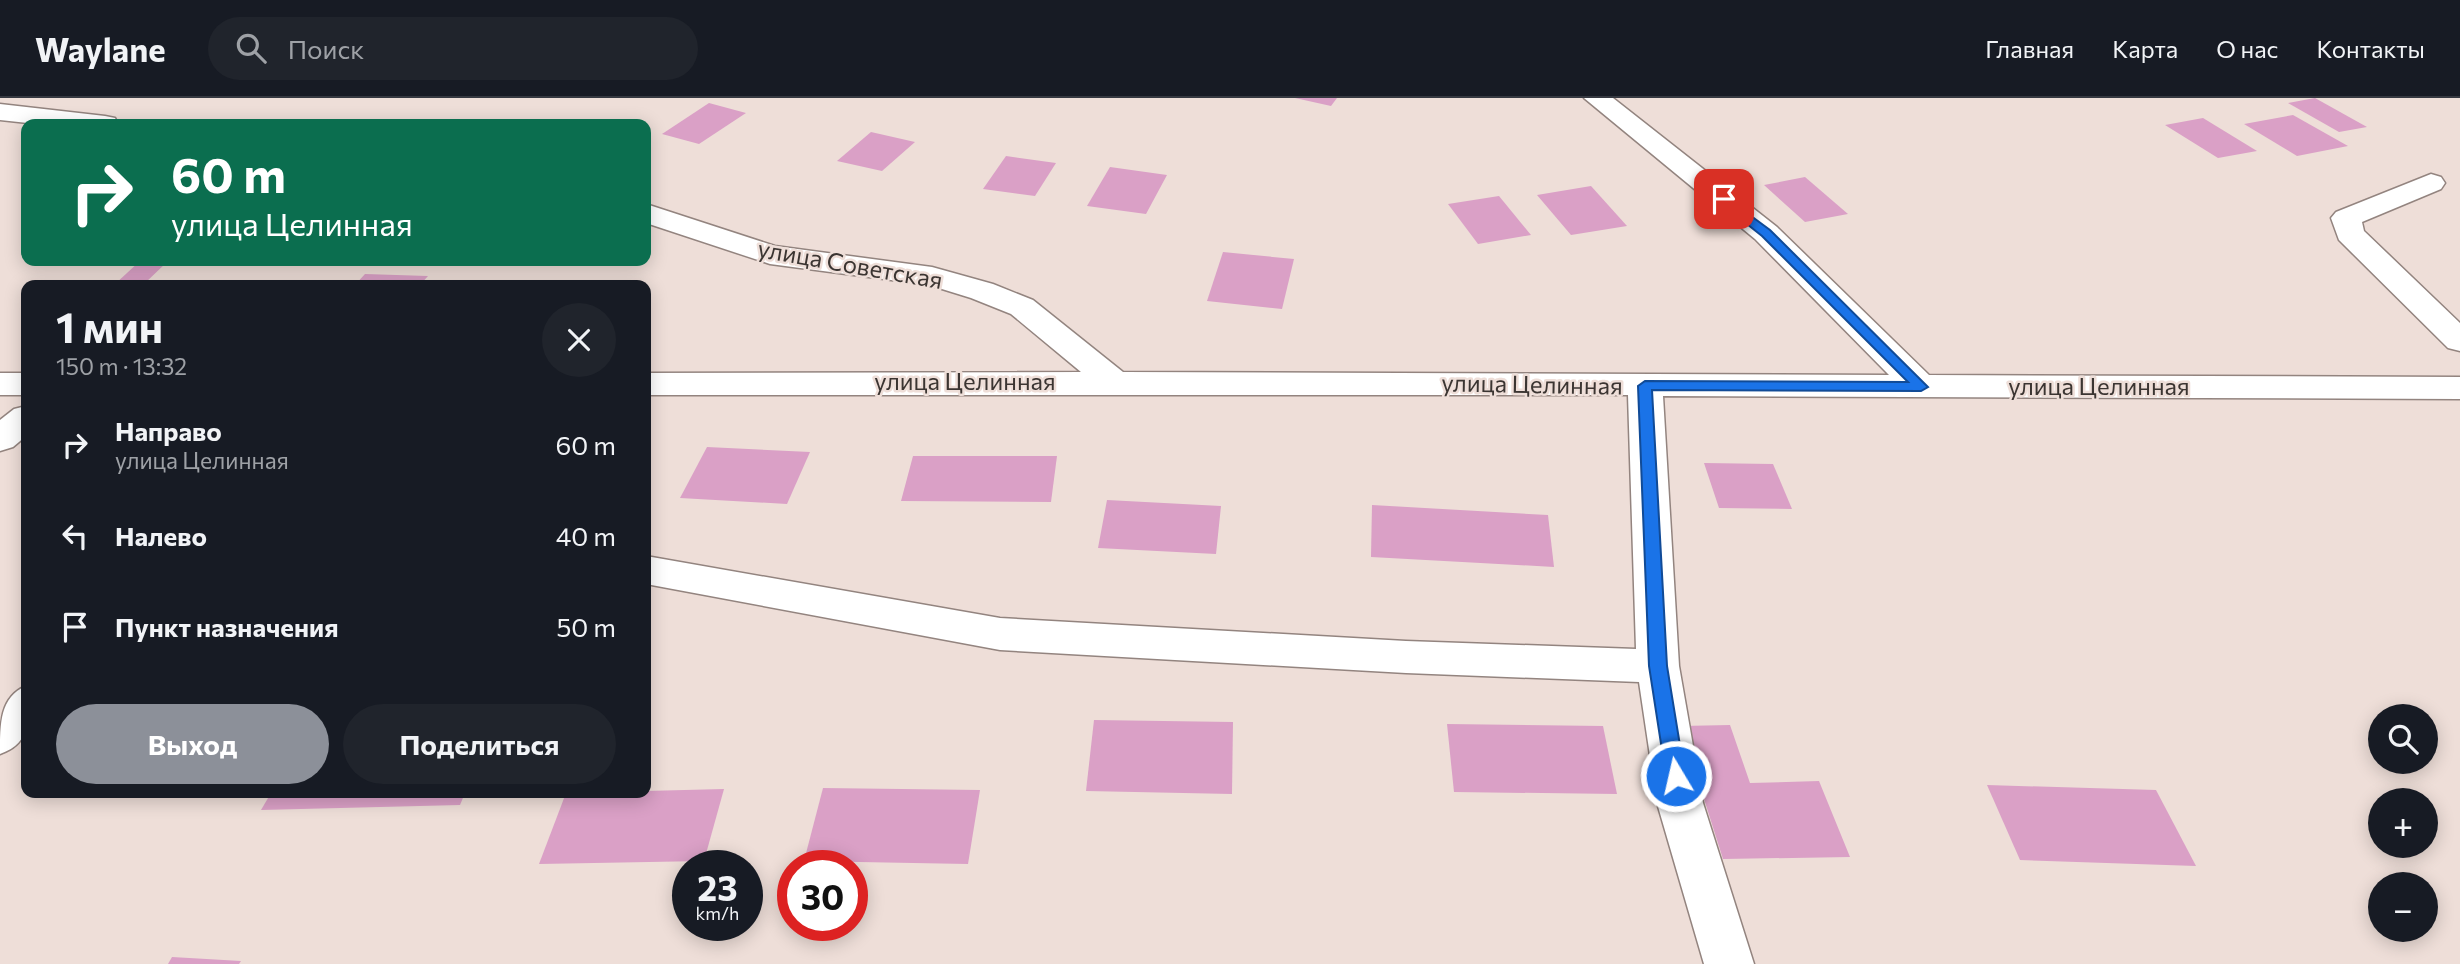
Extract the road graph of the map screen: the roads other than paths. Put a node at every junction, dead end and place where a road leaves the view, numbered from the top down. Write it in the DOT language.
graph roads {
  1 [pos="36,98"];
  2 [pos="1597,98"];
  3 [pos="4,114"];
  4 [pos="54,119"];
  5 [pos="2431,183"];
  6 [pos="651,215"];
  7 [pos="2460,341"];
  8 [pos="1112,381"];
  9 [pos="0,384"];
  10 [pos="21,384"];
  11 [pos="651,384"];
  12 [pos="1645,386"];
  13 [pos="1921,387"];
  14 [pos="2460,388"];
  15 [pos="21,421"];
  16 [pos="0,439"];
  17 [pos="651,571"];
  18 [pos="1658,666"];
  19 [pos="21,709"];
  20 [pos="0,736"];
  21 [pos="1729,964"];
  1 -- 3 [label="street"];
  2 -- 13 [label="street"];
  3 -- 4 [label="street"];
  5 -- 7 [label="street"];
  6 -- 8 [label="street, улица Советская"];
  8 -- 11 [label="street, улица Целинная"];
  8 -- 12 [label="street, улица Целинная"];
  9 -- 10 [label="street"];
  12 -- 13 [label="street, улица Целинная"];
  12 -- 18 [label="street"];
  13 -- 14 [label="street, улица Целинная"];
  15 -- 16 [label="street"];
  17 -- 18 [label="street"];
  18 -- 21 [label="street"];
  19 -- 20 [label="street"];
}
